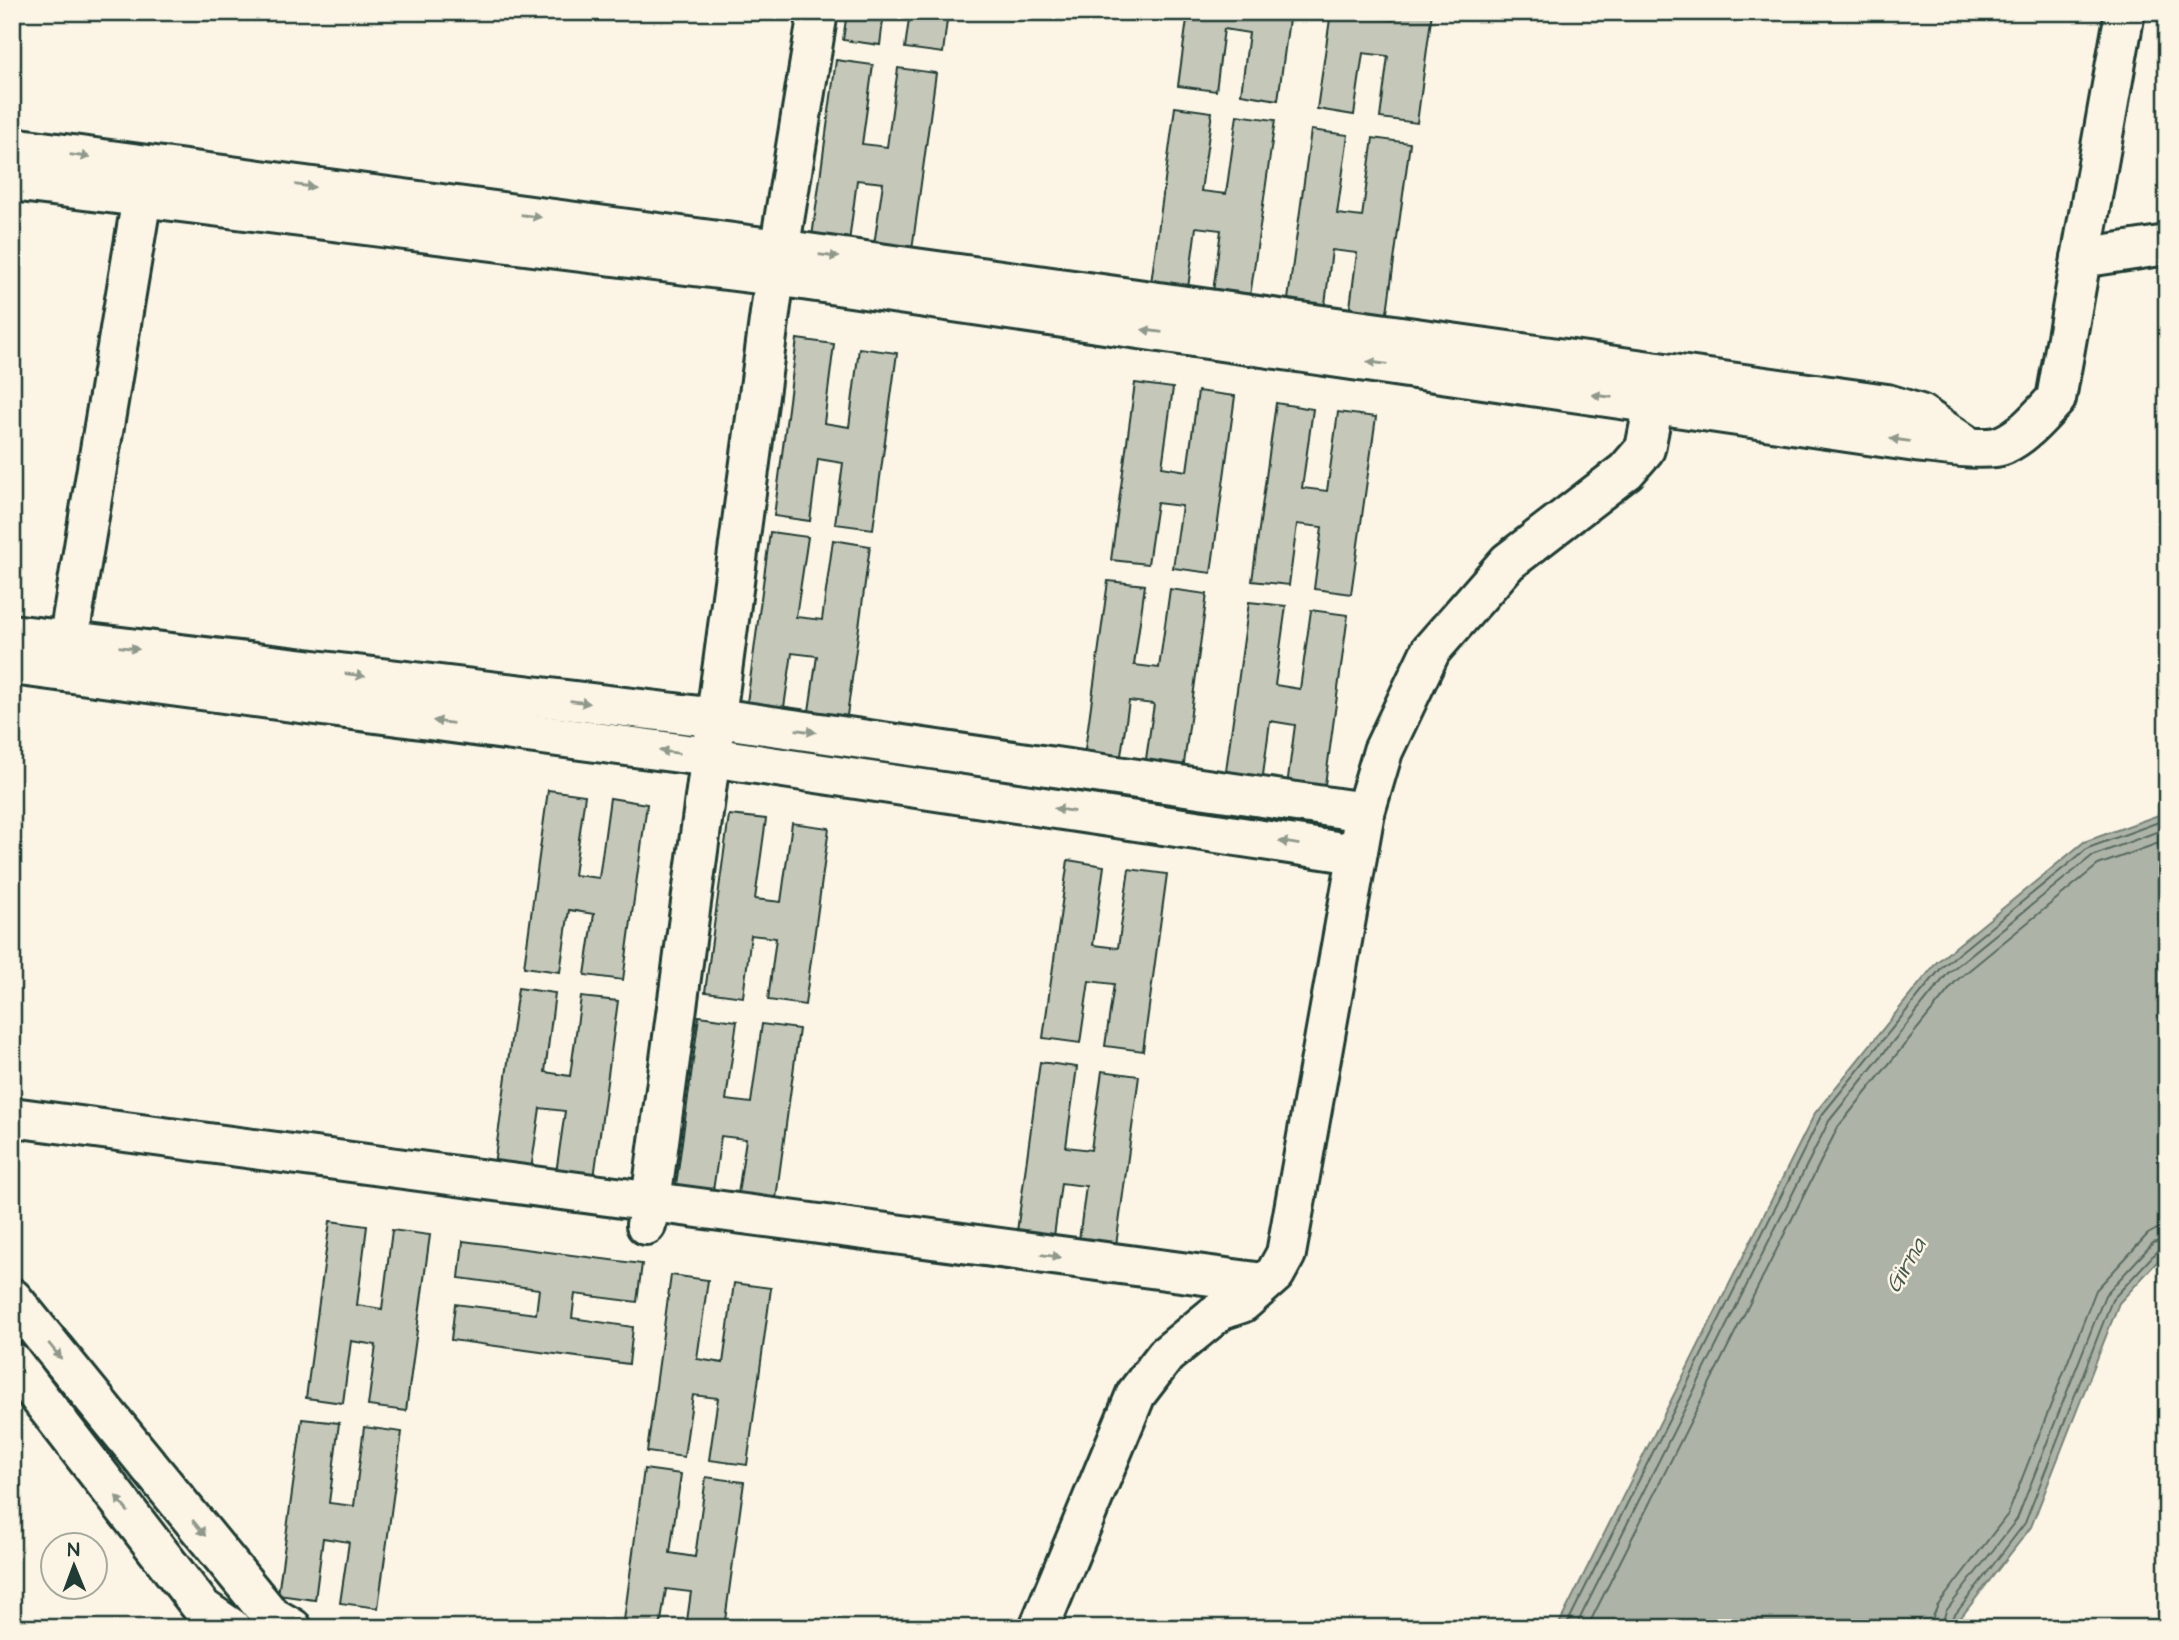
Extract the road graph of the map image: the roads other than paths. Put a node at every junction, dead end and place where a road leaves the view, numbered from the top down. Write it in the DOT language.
graph roads {
  1 [pos="818,12"];
  2 [pos="2125,12"];
  3 [pos="12,147"];
  4 [pos="12,181"];
  5 [pos="142,197"];
  6 [pos="2167,245"];
  7 [pos="2081,258"];
  8 [pos="777,263"];
  9 [pos="1654,387"];
  10 [pos="12,634"];
  11 [pos="66,656"];
  12 [pos="12,665"];
  13 [pos="717,718"];
  14 [pos="710,757"];
  15 [pos="1365,811"];
  16 [pos="1356,854"];
  17 [pos="12,1116"];
  18 [pos="12,1142"];
  19 [pos="649,1213"];
  20 [pos="1264,1283"];
  21 [pos="12,1298"];
  22 [pos="1221,1310"];
  23 [pos="12,1362"];
  24 [pos="231,1628"];
  25 [pos="292,1628"];
  26 [pos="1039,1628"];
  1 -- 8 [label="street"];
  2 -- 7 [label="street"];
  3 -- 8 [label="street, one-way"];
  4 -- 5 [label="street"];
  5 -- 8 [label="street"];
  5 -- 11 [label="street"];
  6 -- 7 [label="street"];
  7 -- 9 [label="street"];
  8 -- 9 [label="street"];
  8 -- 13 [label="street"];
  9 -- 15 [label="street"];
  10 -- 11 [label="street"];
  11 -- 12 [label="street"];
  11 -- 13 [label="street, one-way"];
  14 -- 11 [label="street, one-way"];
  13 -- 14 [label="street"];
  13 -- 15 [label="street, one-way"];
  16 -- 14 [label="street, one-way"];
  14 -- 19 [label="street"];
  15 -- 16 [label="street"];
  16 -- 20 [label="street"];
  17 -- 19 [label="street"];
  18 -- 19 [label="street"];
  19 -- 20 [label="street, one-way"];
  19 -- 22 [label="street"];
  20 -- 22 [label="street"];
  21 -- 25 [label="street, one-way"];
  22 -- 26 [label="street"];
  24 -- 23 [label="street, one-way"];
}
